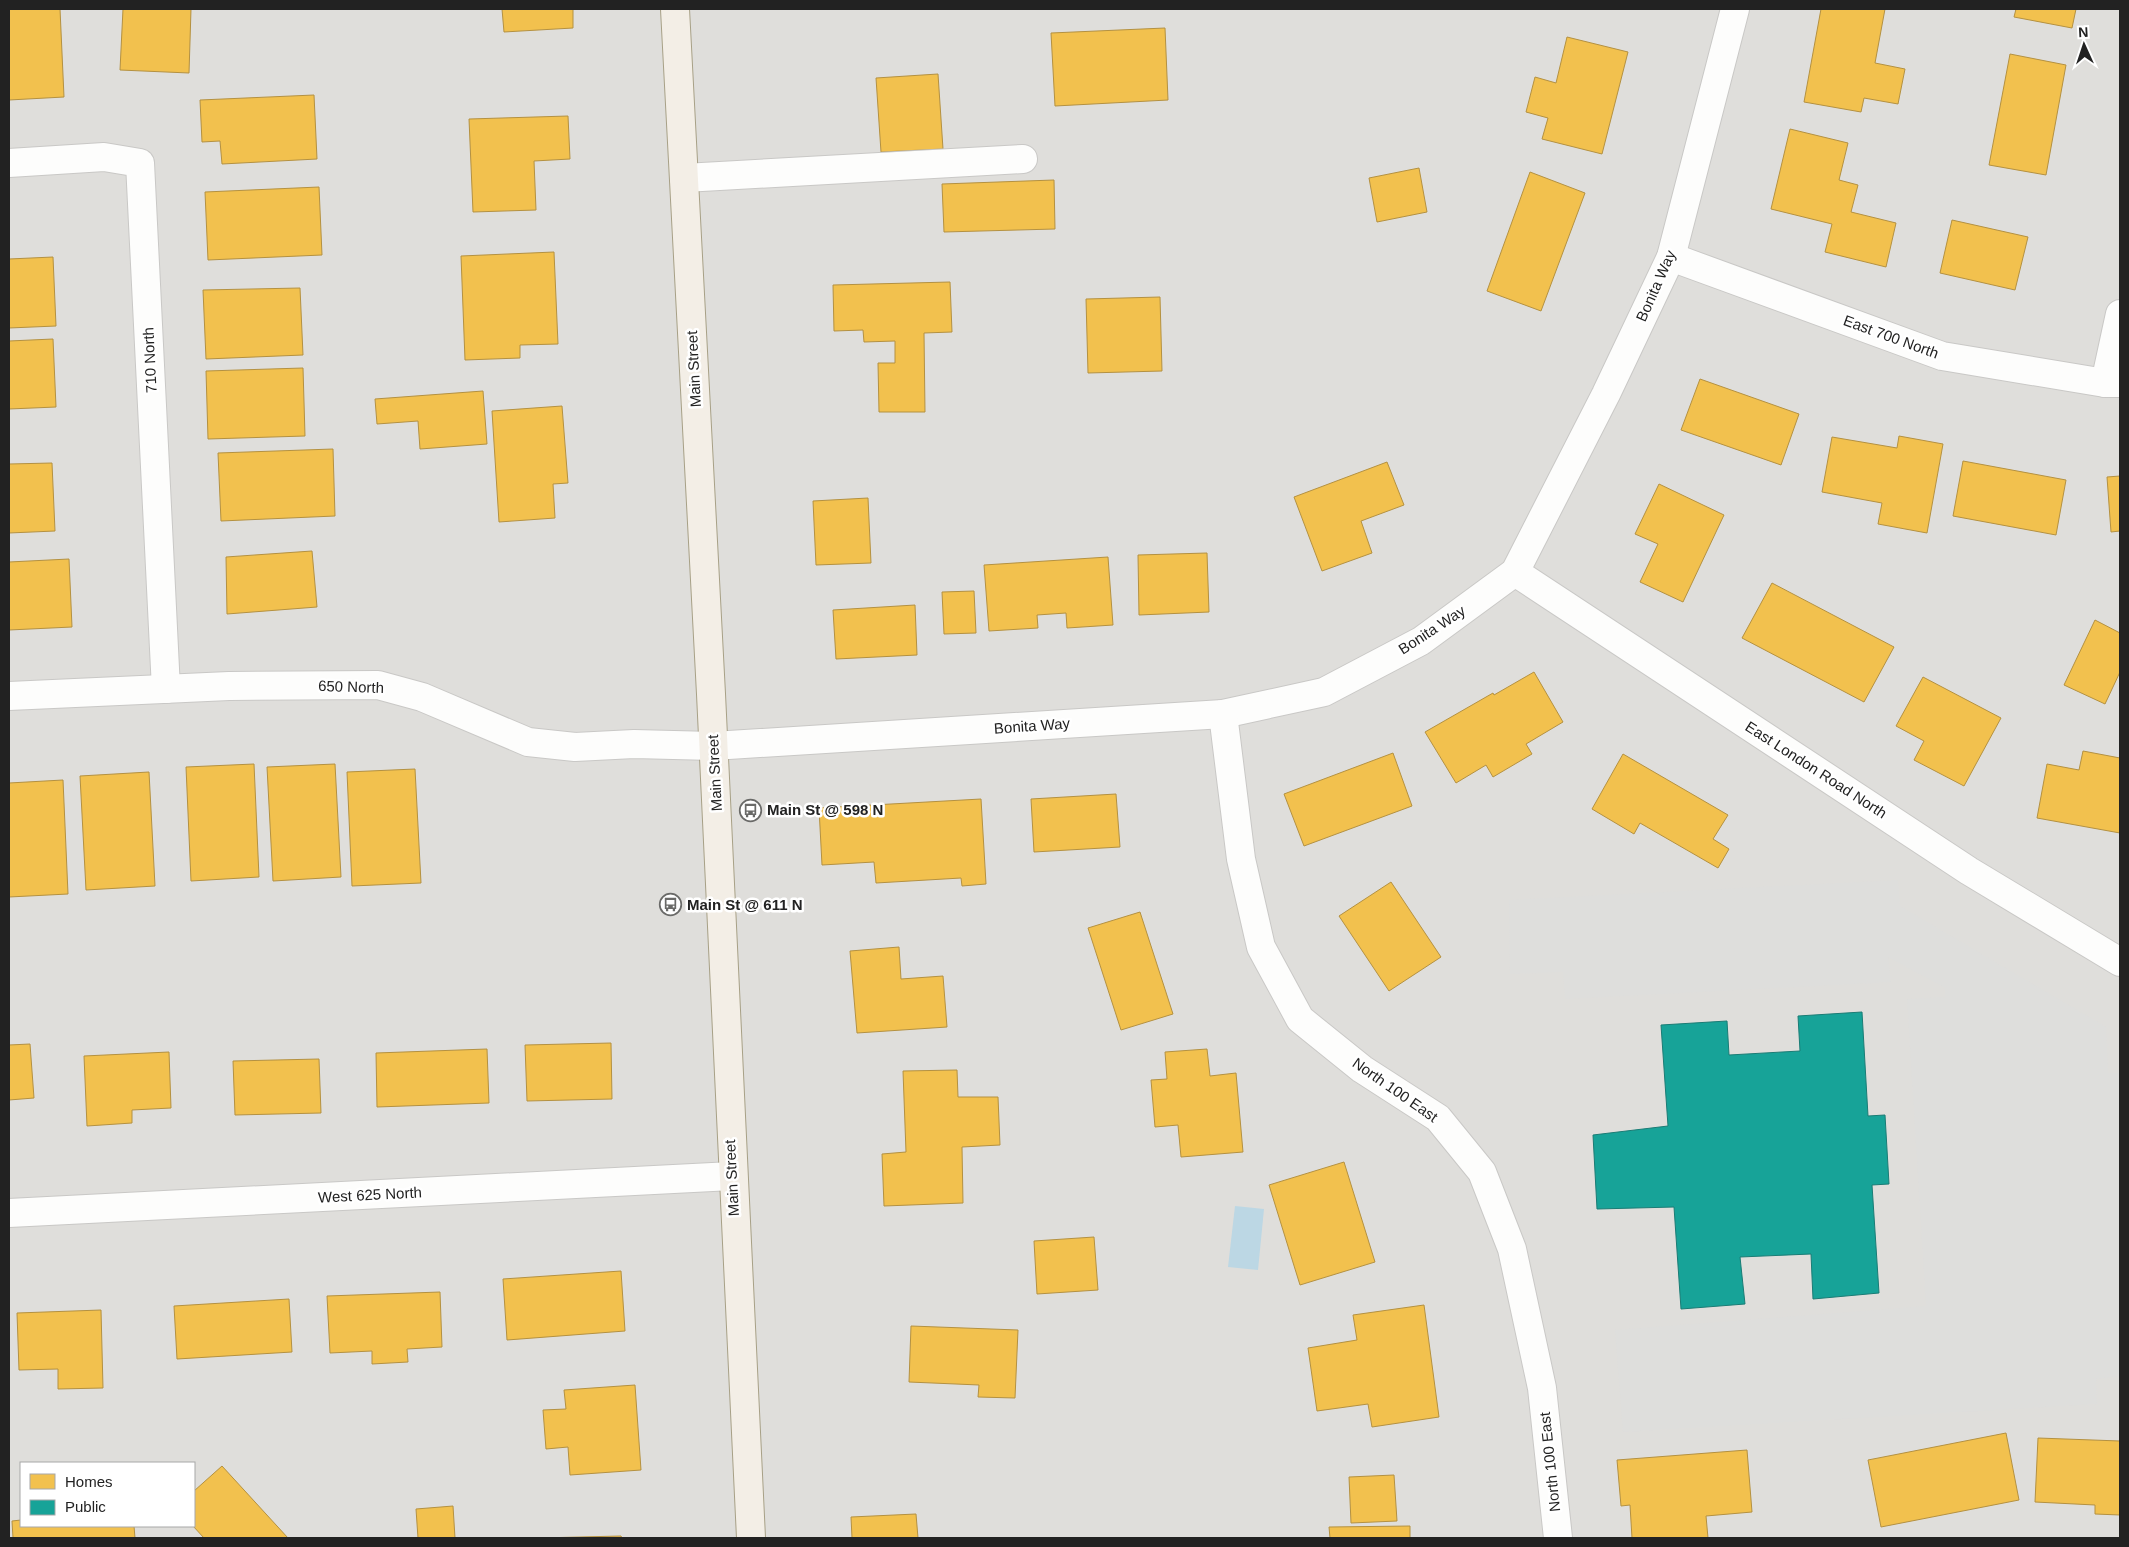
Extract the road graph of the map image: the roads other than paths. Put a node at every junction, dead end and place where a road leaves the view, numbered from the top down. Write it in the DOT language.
graph roads {
  1 [pos="675,9"];
  2 [pos="1735,9"];
  3 [pos="1023,159"];
  4 [pos="9,163"];
  5 [pos="684,178"];
  6 [pos="1671,257"];
  7 [pos="2120,314"];
  8 [pos="2112,383"];
  9 [pos="1515,572"];
  10 [pos="166,689"];
  11 [pos="9,696"];
  12 [pos="1223,714"];
  13 [pos="713,746"];
  14 [pos="2120,962"];
  15 [pos="732,1176"];
  16 [pos="9,1213"];
  17 [pos="751,1538"];
  18 [pos="1558,1538"];
  1 -- 5 [label="main road, Main Street"];
  2 -- 6 [label="street, Bonita Way"];
  3 -- 5 [label="street"];
  4 -- 10 [label="street, 710 North"];
  5 -- 13 [label="main road, Main Street"];
  6 -- 8 [label="street, East 700 North"];
  6 -- 9 [label="street, Bonita Way"];
  7 -- 8 [label="street"];
  9 -- 12 [label="street, Bonita Way"];
  9 -- 14 [label="street, East London Road North"];
  10 -- 11 [label="street, 650 North"];
  10 -- 13 [label="street, 650 North"];
  12 -- 13 [label="street, Bonita Way"];
  12 -- 18 [label="street, North 100 East"];
  13 -- 15 [label="main road, Main Street"];
  15 -- 16 [label="street, West 625 North"];
  15 -- 17 [label="main road, Main Street"];
}
